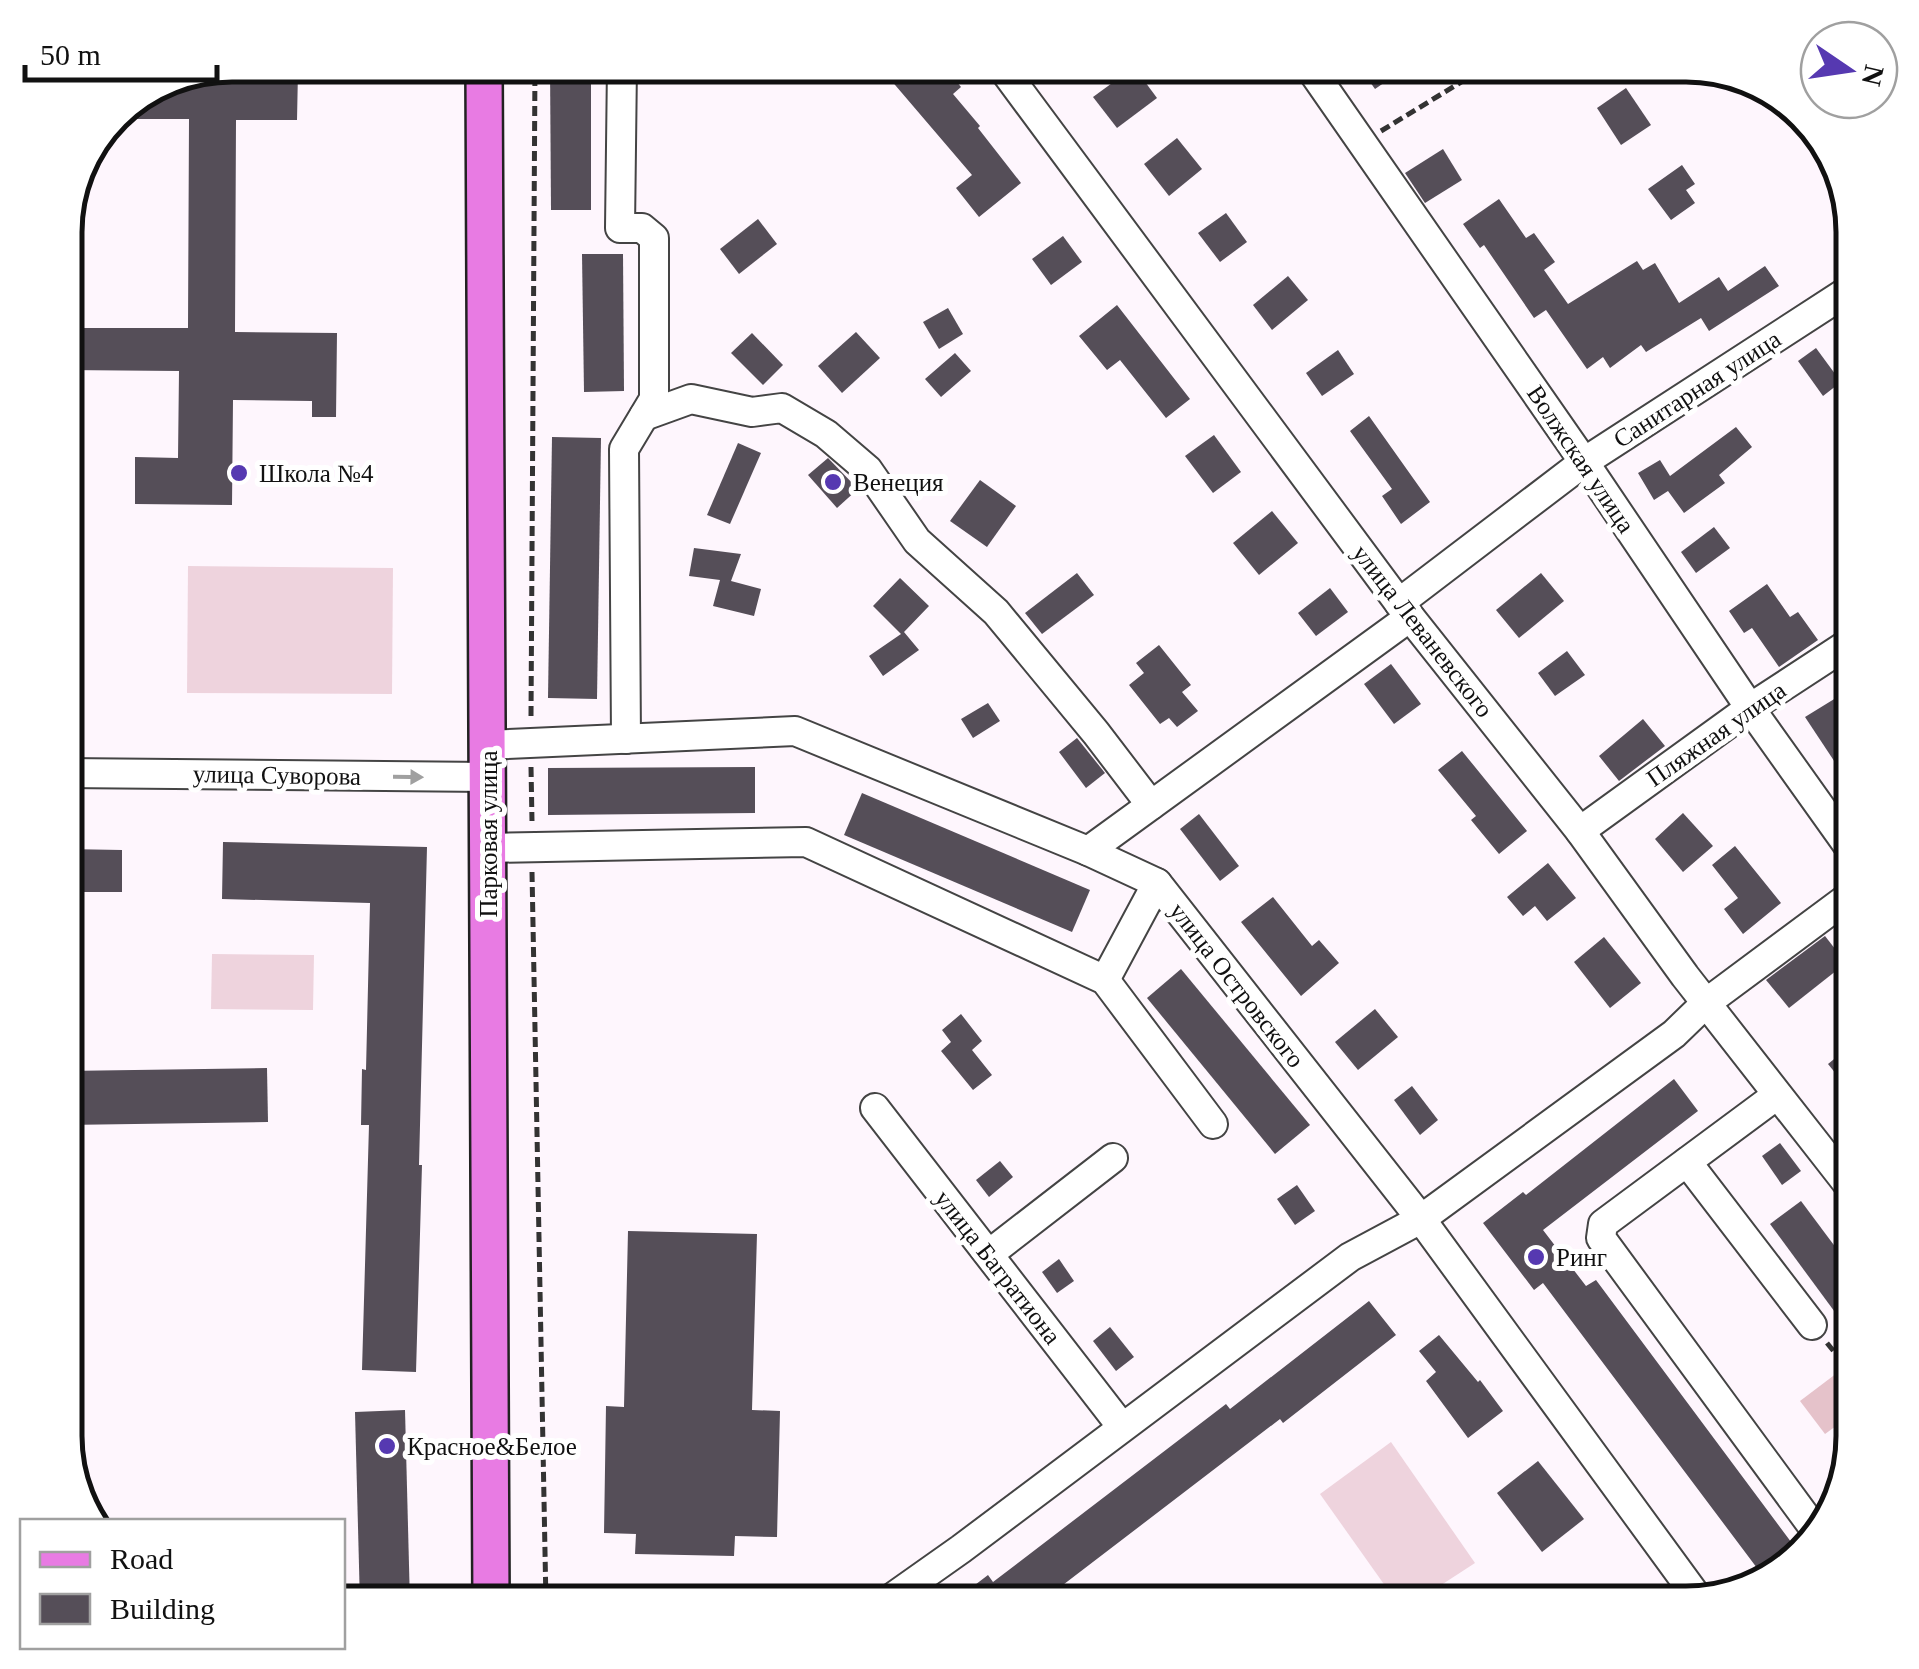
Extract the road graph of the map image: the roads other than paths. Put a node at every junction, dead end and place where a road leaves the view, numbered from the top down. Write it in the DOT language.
graph roads {
  1 [pos="484,82"];
  2 [pos="622,82"];
  3 [pos="1013,82"];
  4 [pos="1320,82"];
  5 [pos="1836,299"];
  6 [pos="644,416"];
  7 [pos="1584,462"];
  8 [pos="1404,610"];
  9 [pos="1836,652"];
  10 [pos="1750,708"];
  11 [pos="626,739"];
  12 [pos="488,761"];
  13 [pos="83,772"];
  14 [pos="1151,806"];
  15 [pos="1836,829"];
  16 [pos="1580,831"];
  17 [pos="488,848"];
  18 [pos="1088,852"];
  19 [pos="1157,883"];
  20 [pos="1836,906"];
  21 [pos="1104,980"];
  22 [pos="1706,1004"];
  23 [pos="1777,1096"];
  24 [pos="875,1108"];
  25 [pos="1213,1124"];
  26 [pos="1113,1158"];
  27 [pos="1687,1162"];
  28 [pos="1836,1170"];
  29 [pos="1421,1219"];
  30 [pos="988,1254"];
  31 [pos="1812,1325"];
  32 [pos="1122,1426"];
  33 [pos="1808,1522"];
  34 [pos="491,1586"];
  35 [pos="908,1586"];
  36 [pos="1689,1586"];
  1 -- 12 [label="main road, Парковая улица"];
  2 -- 6 [label="street"];
  3 -- 8 [label="street, улица Леваневского"];
  4 -- 7 [label="street, Волжская улица"];
  5 -- 7 [label="street, Санитарная улица"];
  6 -- 11 [label="street"];
  6 -- 14 [label="street"];
  7 -- 8 [label="street, Санитарная улица"];
  7 -- 10 [label="street, Волжская улица"];
  8 -- 14 [label="street, Санитарная улица"];
  8 -- 16 [label="street, улица Леваневского"];
  9 -- 10 [label="street, Пляжная улица"];
  10 -- 15 [label="street, Волжская улица"];
  10 -- 16 [label="street, Пляжная улица"];
  11 -- 12 [label="street, улица Островского"];
  11 -- 18 [label="street, улица Островского"];
  13 -- 12 [label="street, улица Суворова, one-way"];
  12 -- 17 [label="main road, Парковая улица"];
  14 -- 18 [label="street, Санитарная улица"];
  16 -- 22 [label="street, улица Леваневского"];
  17 -- 21 [label="street"];
  17 -- 34 [label="main road, Парковая улица"];
  18 -- 19 [label="street, улица Островского"];
  19 -- 21 [label="street"];
  19 -- 29 [label="street, улица Островского"];
  20 -- 22 [label="street"];
  21 -- 25 [label="street"];
  22 -- 23 [label="street, улица Леваневского"];
  22 -- 29 [label="street"];
  23 -- 27 [label="street"];
  23 -- 28 [label="street, улица Леваневского"];
  24 -- 30 [label="street, улица Багратиона"];
  26 -- 30 [label="street"];
  27 -- 31 [label="street"];
  27 -- 33 [label="street"];
  29 -- 32 [label="street"];
  29 -- 36 [label="street, улица Островского"];
  30 -- 32 [label="street, улица Багратиона"];
  32 -- 35 [label="street"];
}
